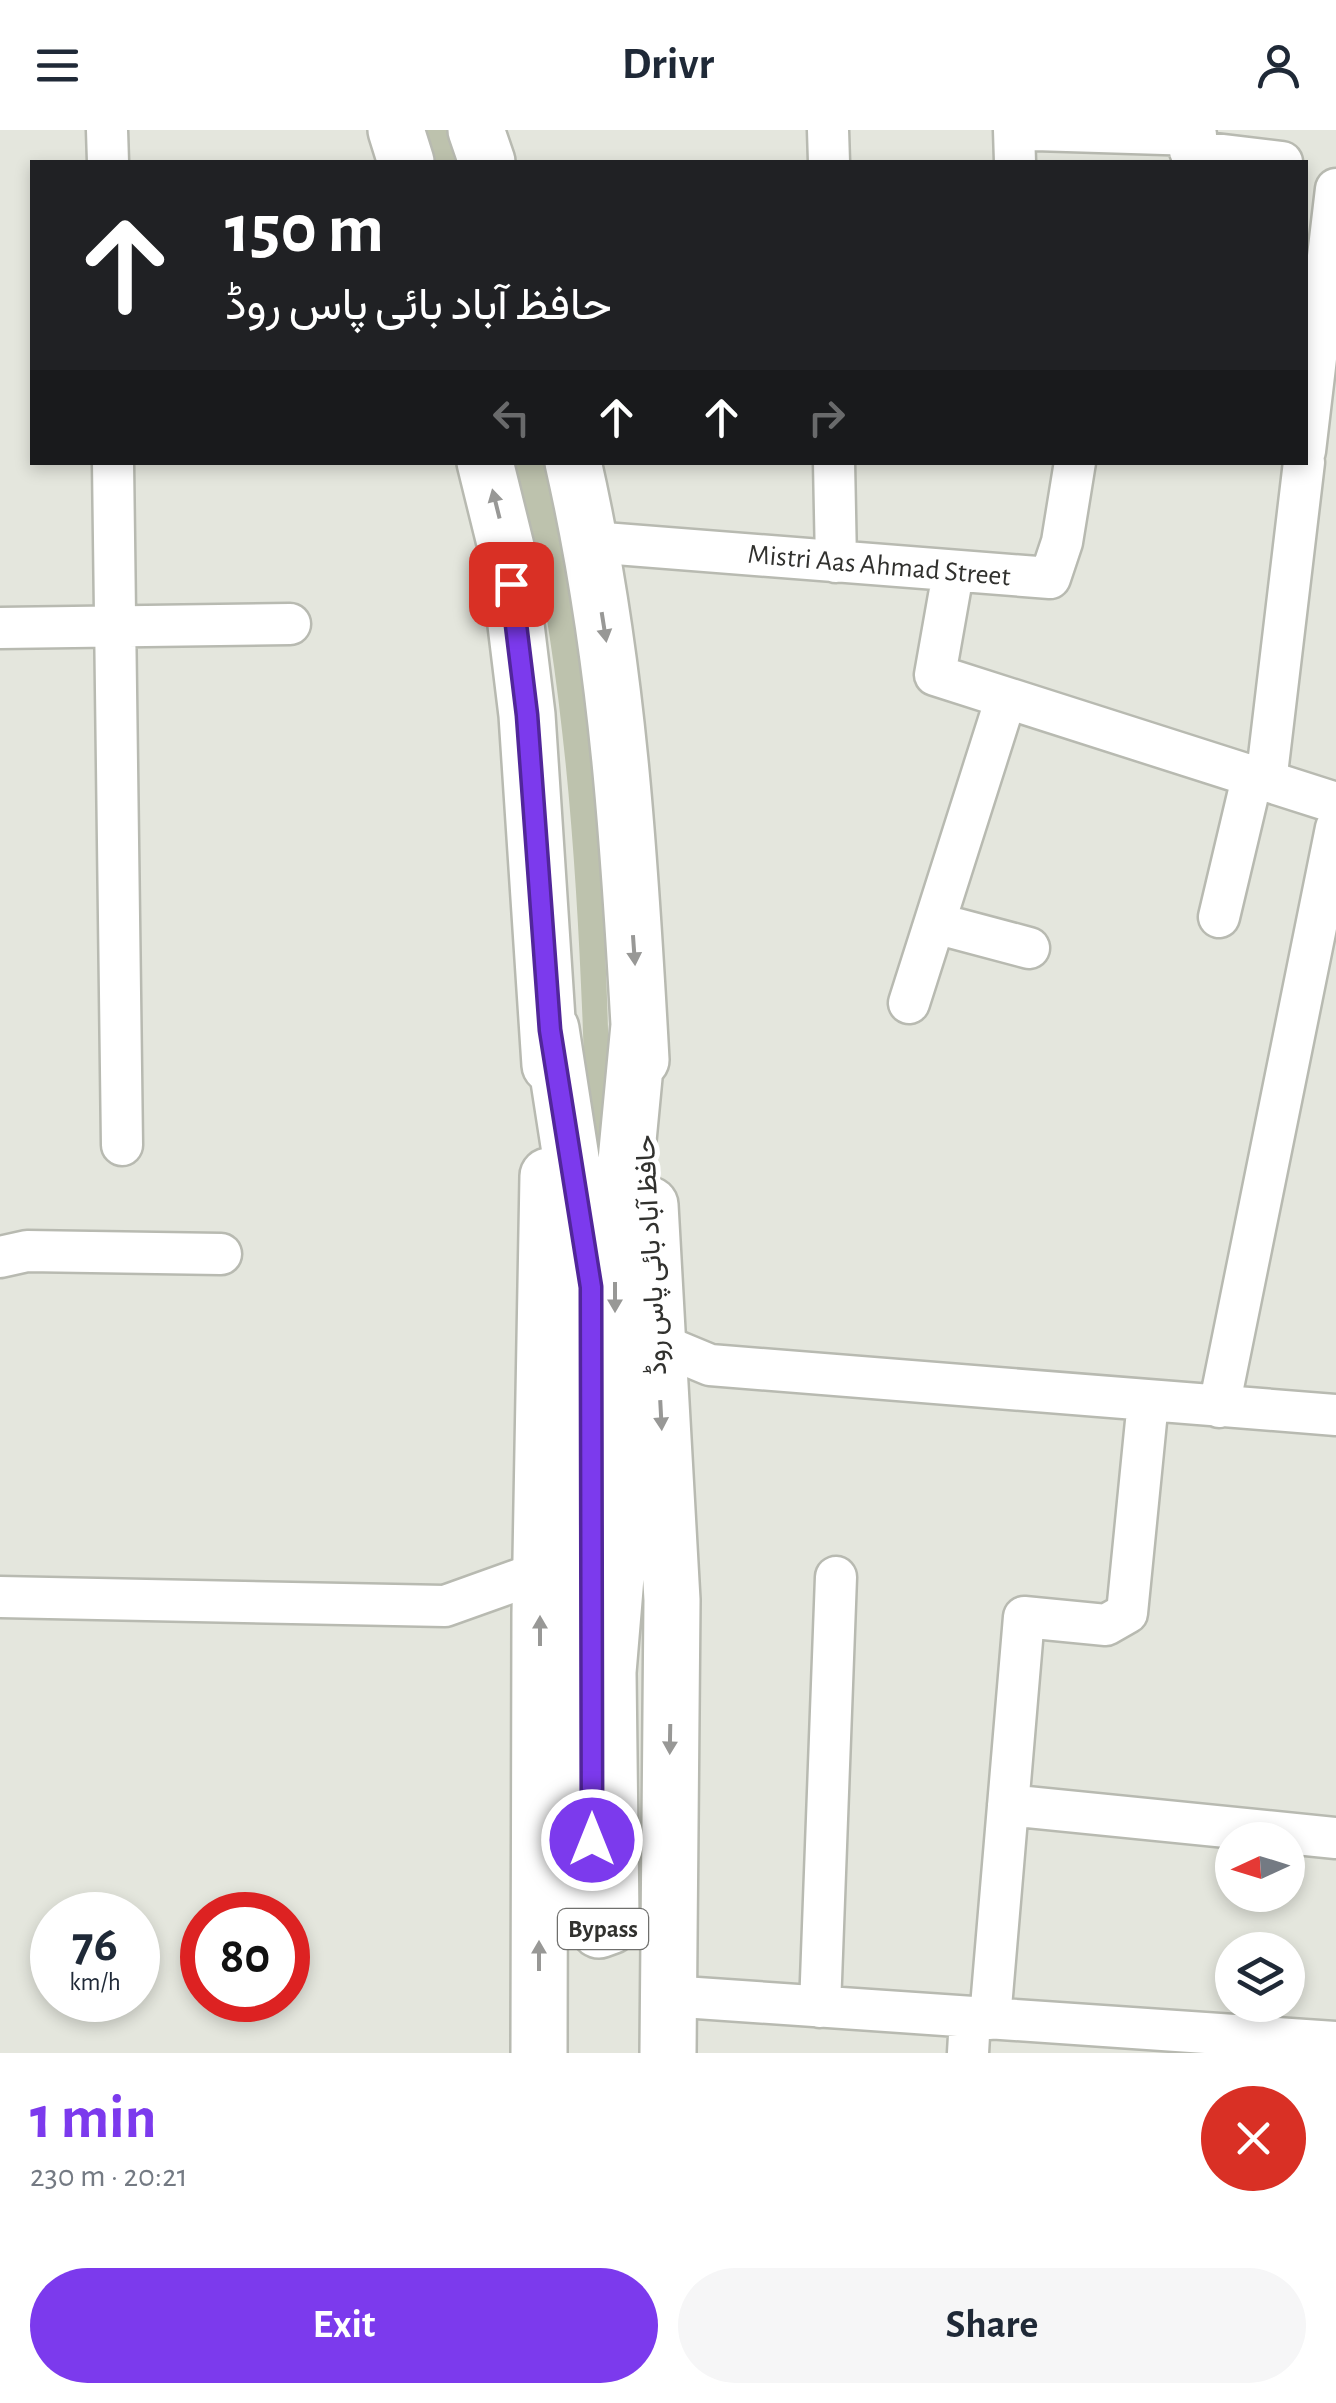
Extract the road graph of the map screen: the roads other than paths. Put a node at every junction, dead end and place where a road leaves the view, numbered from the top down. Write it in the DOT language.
graph roads {
  1 [pos="108,130"];
  2 [pos="396,130"];
  3 [pos="476,130"];
  4 [pos="828,130"];
  5 [pos="1014,130"];
  6 [pos="1035,130"];
  7 [pos="1192,145"];
  8 [pos="108,160"];
  9 [pos="405,160"];
  10 [pos="485,160"];
  11 [pos="829,160"];
  12 [pos="1015,160"];
  13 [pos="1271,160"];
  14 [pos="1308,165"];
  15 [pos="1336,169"];
  16 [pos="1336,189"];
  17 [pos="1308,426"];
  18 [pos="114,465"];
  19 [pos="487,465"];
  20 [pos="574,465"];
  21 [pos="834,465"];
  22 [pos="1075,465"];
  23 [pos="1304,465"];
  24 [pos="591,542"];
  25 [pos="836,562"];
  26 [pos="954,572"];
  27 [pos="290,624"];
  28 [pos="116,626"];
  29 [pos="0,628"];
  30 [pos="1006,698"];
  31 [pos="1259,780"];
  32 [pos="1336,803"];
  33 [pos="1336,828"];
  34 [pos="1219,917"];
  35 [pos="935,923"];
  36 [pos="1029,948"];
  37 [pos="909,1003"];
  38 [pos="639,1025"];
  39 [pos="550,1030"];
  40 [pos="122,1145"];
  41 [pos="220,1254"];
  42 [pos="0,1257"];
  43 [pos="657,1342"];
  44 [pos="1148,1402"];
  45 [pos="1219,1407"];
  46 [pos="1336,1415"];
  47 [pos="540,1572"];
  48 [pos="836,1577"];
  49 [pos="0,1598"];
  50 [pos="1008,1804"];
  51 [pos="1336,1838"];
  52 [pos="668,1996"];
  53 [pos="820,2007"];
  54 [pos="976,2030"];
  55 [pos="1336,2042"];
  56 [pos="1187,2043"];
  57 [pos="539,2053"];
  58 [pos="668,2053"];
  1 -- 8 [label="street"];
  2 -- 9 [label="highway"];
  3 -- 10 [label="highway"];
  4 -- 11 [label="street"];
  5 -- 12 [label="street"];
  6 -- 7 [label="street"];
  7 -- 13 [label="street"];
  14 -- 15 [label="street"];
  16 -- 17 [label="street"];
  18 -- 28 [label="street"];
  39 -- 19 [label="highway, Bypass, one-way"];
  20 -- 24 [label="highway, حافظ آباد بائی پاس روڈ / Bypass"];
  21 -- 25 [label="street"];
  22 -- 26 [label="street, Mistri Aas Ahmad Street"];
  23 -- 31 [label="street"];
  24 -- 25 [label="street, Mistri Aas Ahmad Street"];
  24 -- 38 [label="highway, حافظ آباد بائی پاس روڈ / Bypass, one-way"];
  25 -- 26 [label="street, Mistri Aas Ahmad Street"];
  26 -- 30 [label="street"];
  27 -- 28 [label="street"];
  28 -- 29 [label="street"];
  28 -- 40 [label="street"];
  30 -- 31 [label="street"];
  30 -- 35 [label="street"];
  31 -- 32 [label="street"];
  31 -- 34 [label="street"];
  33 -- 45 [label="street"];
  35 -- 36 [label="street"];
  35 -- 37 [label="street"];
  38 -- 39 [label="highway, Bypass, one-way"];
  38 -- 43 [label="highway, حافظ آباد بائی پاس روڈ / Bypass"];
  39 -- 47 [label="highway, Bypass"];
  41 -- 42 [label="street"];
  43 -- 44 [label="street"];
  43 -- 52 [label="highway, حافظ آباد بائی پاس روڈ / Bypass, one-way"];
  44 -- 45 [label="street"];
  44 -- 50 [label="street"];
  45 -- 46 [label="street"];
  47 -- 49 [label="street"];
  57 -- 47 [label="highway, Bypass, one-way"];
  48 -- 53 [label="street"];
  50 -- 51 [label="street"];
  50 -- 54 [label="street"];
  52 -- 53 [label="street"];
  52 -- 58 [label="highway, حافظ آباد بائی پاس روڈ / Bypass"];
  53 -- 54 [label="street"];
  54 -- 56 [label="street"];
  55 -- 56 [label="street"];
}
